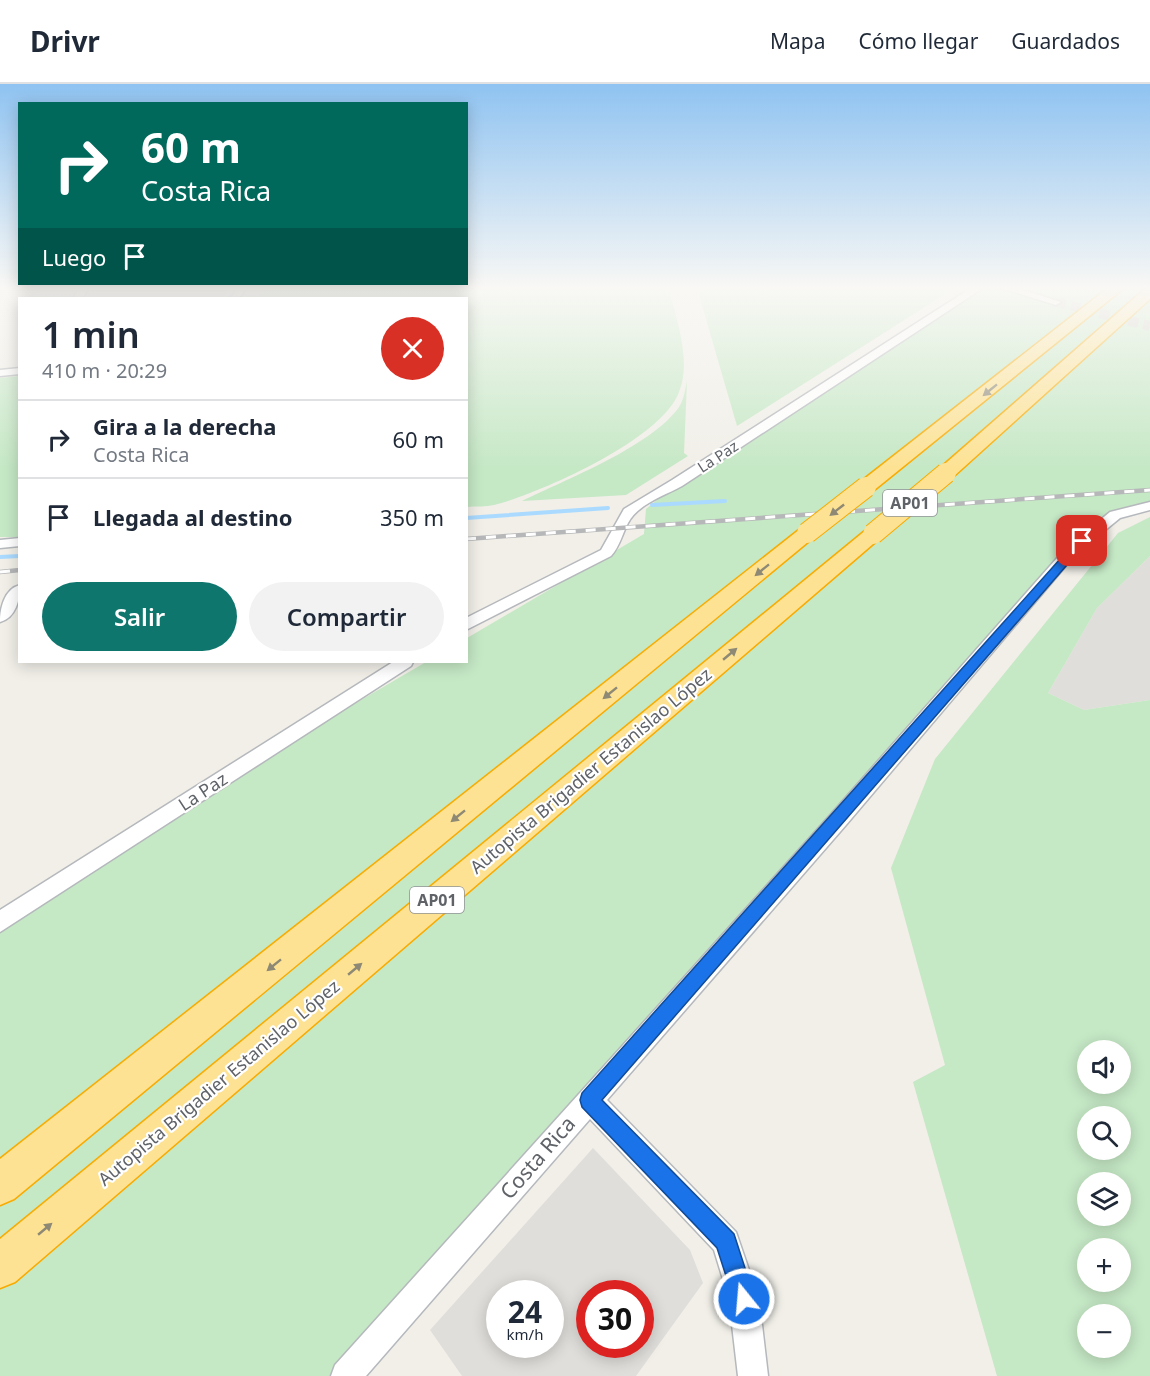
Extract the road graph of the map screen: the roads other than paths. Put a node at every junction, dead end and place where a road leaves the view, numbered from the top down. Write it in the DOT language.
graph roads {
  1 [pos="885,348"];
  2 [pos="1042,348"];
  3 [pos="1087,348"];
  4 [pos="18,370"];
  5 [pos="0,372"];
  6 [pos="1150,506"];
  7 [pos="18,542"];
  8 [pos="0,544"];
  9 [pos="18,593"];
  10 [pos="0,617"];
  11 [pos="468,624"];
  12 [pos="403,663"];
  13 [pos="0,922"];
  14 [pos="589,1100"];
  15 [pos="0,1185"];
  16 [pos="0,1267"];
  17 [pos="346,1376"];
  18 [pos="753,1376"];
  1 -- 11 [label="street, La Paz"];
  2 -- 15 [label="highway, AP01, one-way, bridge"];
  16 -- 3 [label="highway, Autopista Brigadier Estanislao López / AP01, one-way, bridge"];
  4 -- 5 [label="street"];
  6 -- 14 [label="street, Costa Rica"];
  7 -- 8 [label="street"];
  9 -- 10 [label="street"];
  12 -- 13 [label="street, La Paz"];
  14 -- 17 [label="street, Costa Rica"];
  14 -- 18 [label="street"];
}
